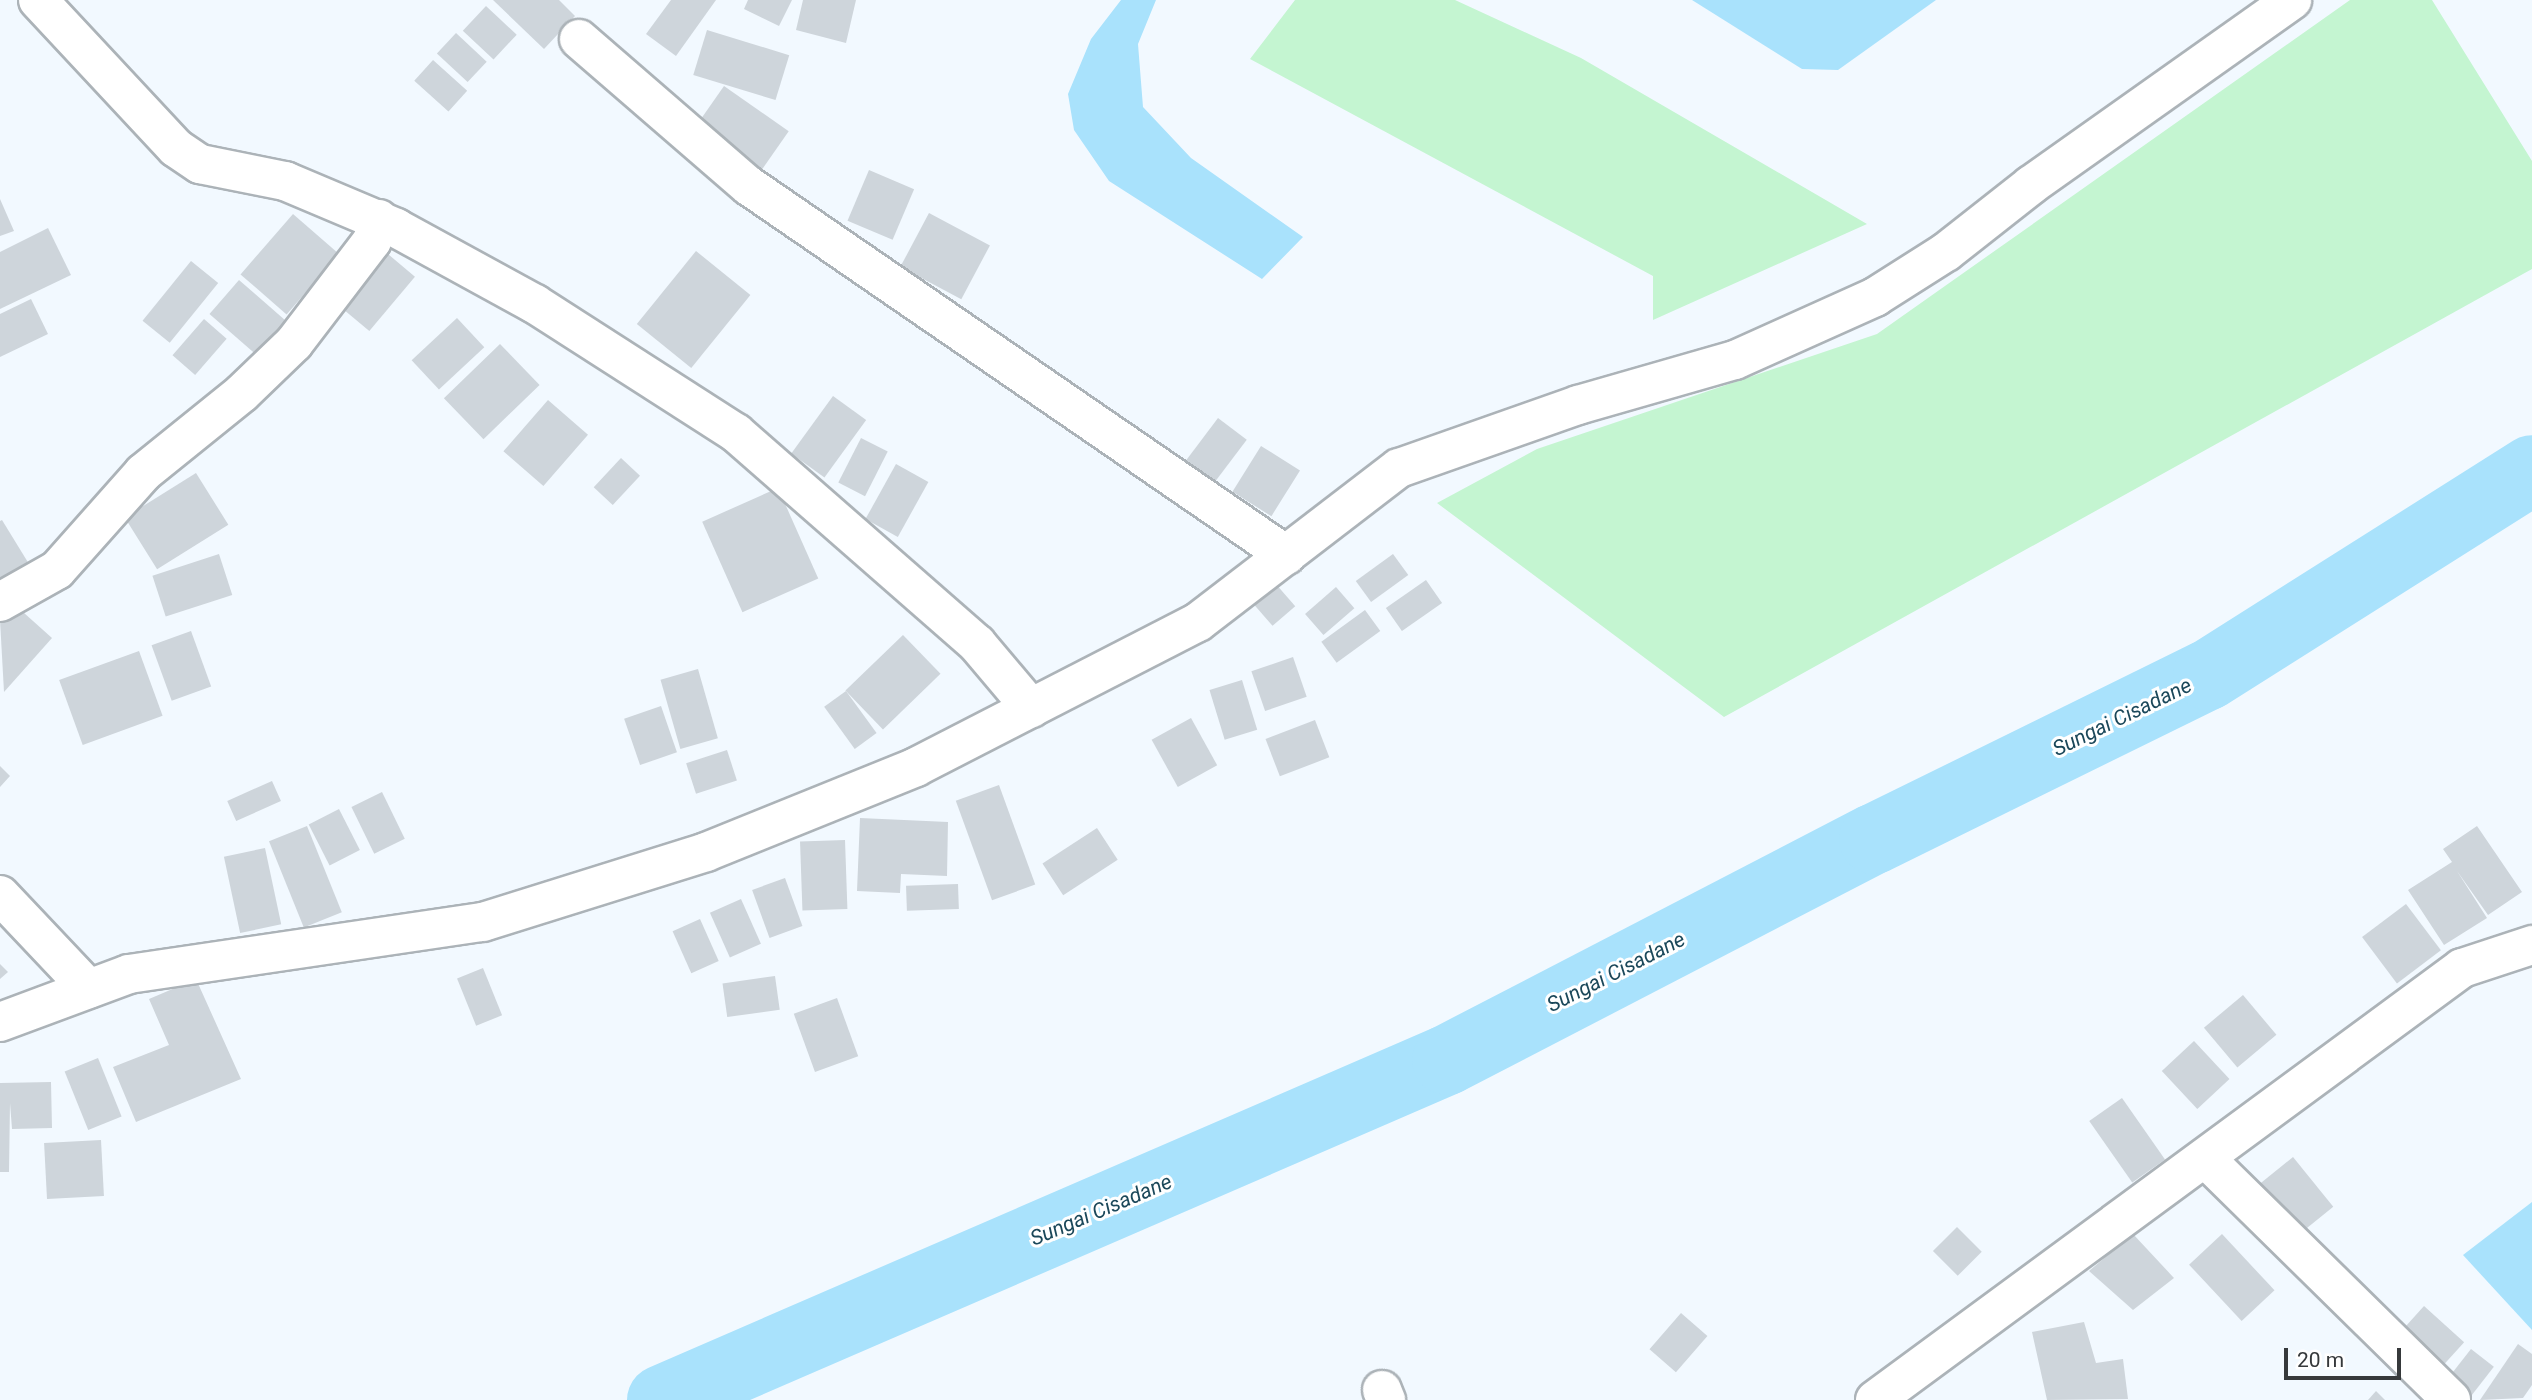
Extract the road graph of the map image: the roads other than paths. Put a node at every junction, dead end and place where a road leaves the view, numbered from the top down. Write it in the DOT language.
graph roads {
  1 [pos="38,0"];
  2 [pos="2292,0"];
  3 [pos="579,39"];
  4 [pos="379,219"];
  5 [pos="1286,555"];
  6 [pos="0,601"];
  7 [pos="1031,708"];
  8 [pos="0,895"];
  9 [pos="2532,945"];
  10 [pos="89,989"];
  11 [pos="0,1022"];
  12 [pos="2205,1158"];
  13 [pos="1875,1400"];
  14 [pos="2451,1400"];
  1 -- 4 [label="street"];
  2 -- 5 [label="street"];
  3 -- 5 [label="street"];
  4 -- 6 [label="street"];
  4 -- 7 [label="street"];
  5 -- 7 [label="street"];
  7 -- 10 [label="street"];
  8 -- 10 [label="street"];
  9 -- 12 [label="street"];
  10 -- 11 [label="street"];
  12 -- 13 [label="street"];
  12 -- 14 [label="street"];
}
